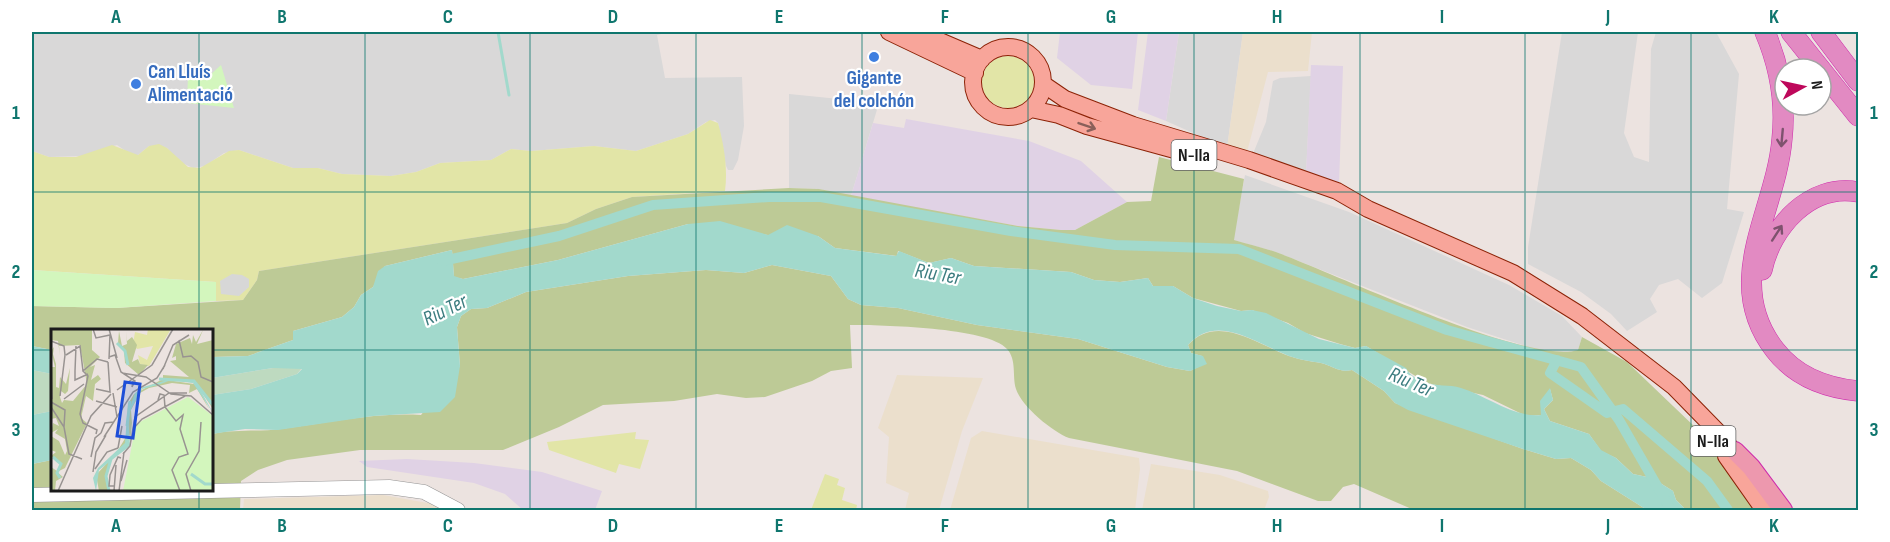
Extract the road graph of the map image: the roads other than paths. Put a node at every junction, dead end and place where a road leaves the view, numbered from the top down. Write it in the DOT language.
graph roads {
  1 [pos="889,32"];
  2 [pos="919,32"];
  3 [pos="1765,32"];
  4 [pos="1791,32"];
  5 [pos="1822,32"];
  6 [pos="978,66"];
  7 [pos="1858,70"];
  8 [pos="1858,81"];
  9 [pos="1043,84"];
  10 [pos="1031,109"];
  11 [pos="1858,116"];
  12 [pos="1858,192"];
  13 [pos="1357,204"];
  14 [pos="1662,379"];
  15 [pos="1858,380"];
  16 [pos="1858,391"];
  17 [pos="1735,451"];
  18 [pos="1748,485"];
  19 [pos="210,491"];
  20 [pos="213,491"];
  21 [pos="32,495"];
  22 [pos="458,510"];
  23 [pos="1764,510"];
  24 [pos="1769,510"];
  25 [pos="1774,510"];
  26 [pos="1783,510"];
  1 -- 6 [label="main road"];
  2 -- 6 [label="main road"];
  3 -- 16 [label="highway, one-way"];
  4 -- 11 [label="highway"];
  5 -- 7 [label="highway"];
  5 -- 8 [label="highway"];
  6 -- 9 [label="main road"];
  6 -- 10 [label="main road, N-IIa"];
  9 -- 10 [label="main road"];
  9 -- 13 [label="main road, N-IIa"];
  10 -- 13 [label="main road, N-IIa, one-way"];
  15 -- 12 [label="highway, one-way"];
  13 -- 14 [label="main road, N-IIa"];
  14 -- 17 [label="main road, N-IIa"];
  14 -- 18 [label="main road, N-IIa"];
  17 -- 25 [label="main road, N-IIa"];
  17 -- 26 [label="highway"];
  18 -- 23 [label="main road, N-IIa"];
  18 -- 24 [label="highway"];
  19 -- 21 [label="street"];
  20 -- 22 [label="street"];
}
